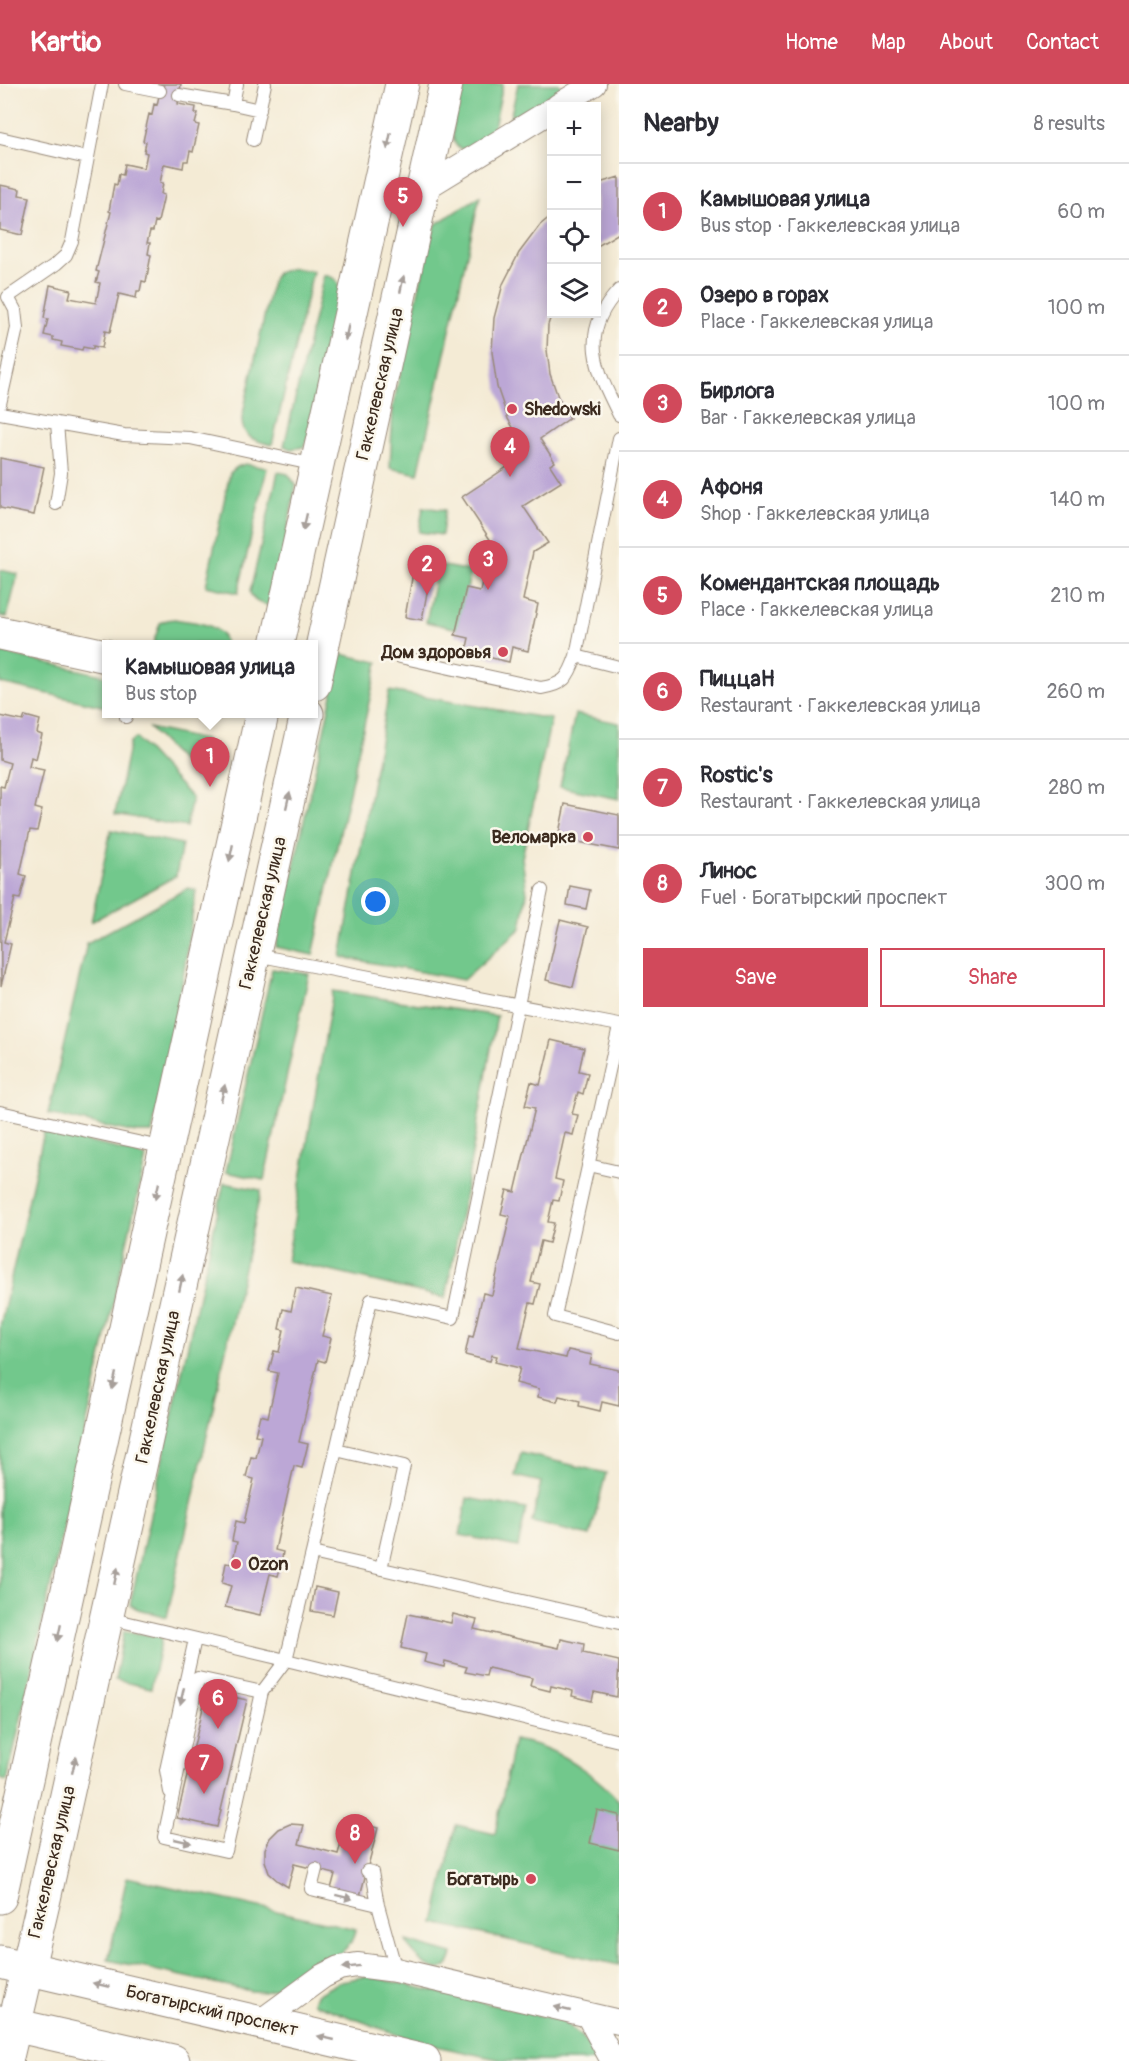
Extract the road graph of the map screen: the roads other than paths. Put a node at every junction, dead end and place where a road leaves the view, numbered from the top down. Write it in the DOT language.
graph roads {
  1 [pos="102,84"];
  2 [pos="125,84"];
  3 [pos="237,84"];
  4 [pos="266,84"];
  5 [pos="402,84"];
  6 [pos="447,84"];
  7 [pos="594,84"];
  8 [pos="160,91"];
  9 [pos="179,94"];
  10 [pos="565,102"];
  11 [pos="233,104"];
  12 [pos="260,110"];
  13 [pos="547,113"];
  14 [pos="0,138"];
  15 [pos="253,140"];
  16 [pos="87,158"];
  17 [pos="423,189"];
  18 [pos="619,290"];
  19 [pos="4,297"];
  20 [pos="0,404"];
  21 [pos="0,413"];
  22 [pos="619,415"];
  23 [pos="57,423"];
  24 [pos="619,438"];
  25 [pos="317,465"];
  26 [pos="56,504"];
  27 [pos="0,633"];
  28 [pos="278,640"];
  29 [pos="102,655"];
  30 [pos="576,656"];
  31 [pos="400,657"];
  32 [pos="318,666"];
  33 [pos="619,667"];
  34 [pos="261,718"];
  35 [pos="306,718"];
  36 [pos="542,890"];
  37 [pos="254,955"];
  38 [pos="519,1005"];
  39 [pos="619,1025"];
  40 [pos="0,1112"];
  41 [pos="166,1149"];
  42 [pos="588,1165"];
  43 [pos="619,1172"];
  44 [pos="619,1333"];
  45 [pos="336,1450"];
  46 [pos="312,1553"];
  47 [pos="381,1569"];
  48 [pos="107,1618"];
  49 [pos="619,1623"];
  50 [pos="195,1639"];
  51 [pos="286,1660"];
  52 [pos="262,1692"];
  53 [pos="619,1742"];
  54 [pos="172,1799"];
  55 [pos="316,1869"];
  56 [pos="367,1871"];
  57 [pos="0,1897"];
  58 [pos="378,1905"];
  59 [pos="14,1966"];
  60 [pos="396,1970"];
  61 [pos="588,2015"];
  62 [pos="260,2022"];
  63 [pos="619,2022"];
  64 [pos="7,2024"];
  65 [pos="6,2061"];
  66 [pos="173,2061"];
  67 [pos="424,2061"];
  68 [pos="613,2061"];
  1 -- 16 [label="lane"];
  2 -- 8 [label="lane"];
  3 -- 11 [label="lane"];
  4 -- 12 [label="lane"];
  5 -- 25 [label="main road, one-way"];
  6 -- 17 [label="main road, Гаккелевская улица"];
  7 -- 10 [label="street"];
  9 -- 11 [label="lane"];
  11 -- 12 [label="lane"];
  12 -- 15 [label="lane"];
  13 -- 17 [label="street"];
  14 -- 16 [label="lane"];
  16 -- 19 [label="lane"];
  32 -- 17 [label="main road, Гаккелевская улица, one-way"];
  18 -- 22 [label="lane"];
  19 -- 20 [label="lane"];
  21 -- 23 [label="lane"];
  23 -- 25 [label="lane"];
  23 -- 26 [label="lane"];
  24 -- 30 [label="lane"];
  25 -- 28 [label="main road, one-way"];
  27 -- 29 [label="main road"];
  30 -- 31 [label="lane"];
  30 -- 33 [label="lane"];
  34 -- 41 [label="main road, one-way"];
  37 -- 35 [label="main road, Гаккелевская улица, one-way"];
  36 -- 38 [label="lane"];
  37 -- 38 [label="lane"];
  48 -- 37 [label="main road, Гаккелевская улица, one-way"];
  38 -- 39 [label="lane"];
  38 -- 45 [label="lane"];
  39 -- 42 [label="lane"];
  40 -- 41 [label="lane"];
  41 -- 57 [label="main road, one-way"];
  42 -- 43 [label="lane"];
  42 -- 44 [label="lane"];
  45 -- 46 [label="lane"];
  45 -- 47 [label="lane"];
  46 -- 47 [label="lane"];
  46 -- 51 [label="lane"];
  47 -- 49 [label="lane"];
  48 -- 50 [label="lane"];
  59 -- 48 [label="main road, Гаккелевская улица, one-way"];
  50 -- 51 [label="lane"];
  50 -- 54 [label="lane, one-way"];
  51 -- 52 [label="lane"];
  51 -- 53 [label="lane"];
  52 -- 54 [label="lane"];
  54 -- 52 [label="lane, one-way"];
  55 -- 58 [label="lane, one-way"];
  56 -- 58 [label="lane"];
  58 -- 60 [label="lane"];
  62 -- 59 [label="main road, Богатырский проспект, one-way"];
  59 -- 64 [label="main road, Гаккелевская улица"];
  61 -- 60 [label="street, one-way"];
  60 -- 62 [label="street, one-way"];
  61 -- 63 [label="street"];
  61 -- 68 [label="street"];
  67 -- 62 [label="main road, Богатырский проспект, one-way"];
  64 -- 65 [label="main road, Гаккелевская улица"];
  64 -- 66 [label="main road"];
}
